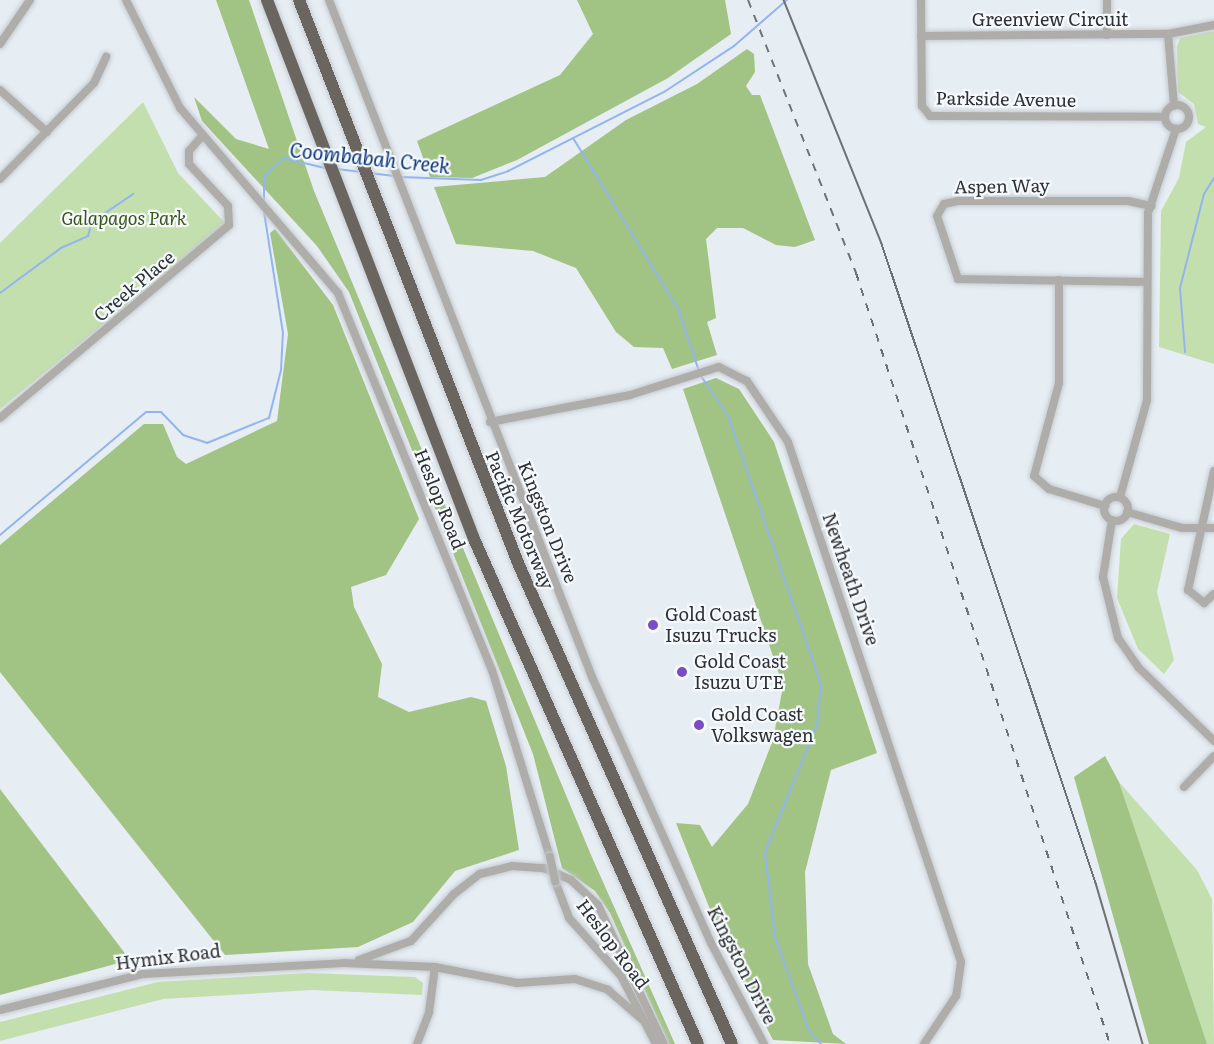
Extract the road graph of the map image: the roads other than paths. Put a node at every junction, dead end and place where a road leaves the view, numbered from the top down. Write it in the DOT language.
graph roads {
  1 [pos="30,0"];
  2 [pos="126,0"];
  3 [pos="267,0"];
  4 [pos="299,0"];
  5 [pos="329,0"];
  6 [pos="921,0"];
  7 [pos="1107,0"];
  8 [pos="1214,25"];
  9 [pos="1168,34"];
  10 [pos="1107,35"];
  11 [pos="921,36"];
  12 [pos="0,44"];
  13 [pos="106,57"];
  14 [pos="0,90"];
  15 [pos="1174,106"];
  16 [pos="1165,117"];
  17 [pos="1176,129"];
  18 [pos="47,132"];
  19 [pos="203,135"];
  20 [pos="0,179"];
  21 [pos="1150,206"];
  22 [pos="1059,280"];
  23 [pos="1146,282"];
  24 [pos="0,418"];
  25 [pos="490,422"];
  26 [pos="1214,471"];
  27 [pos="1213,481"];
  28 [pos="1120,497"];
  29 [pos="1105,506"];
  30 [pos="1127,512"];
  31 [pos="1112,520"];
  32 [pos="1214,528"];
  33 [pos="1199,529"];
  34 [pos="1214,594"];
  35 [pos="1214,741"];
  36 [pos="1214,756"];
  37 [pos="1184,787"];
  38 [pos="344,963"];
  39 [pos="435,967"];
  40 [pos="0,1010"];
  41 [pos="645,1022"];
  42 [pos="417,1044"];
  43 [pos="656,1044"];
  44 [pos="664,1044"];
  45 [pos="698,1044"];
  46 [pos="732,1044"];
  47 [pos="764,1044"];
  48 [pos="924,1044"];
  1 -- 12 [label="street"];
  2 -- 19 [label="street, Heslop Road"];
  3 -- 45 [label="highway"];
  4 -- 46 [label="highway, Pacific Motorway"];
  5 -- 25 [label="street, Kingston Drive"];
  6 -- 11 [label="street"];
  7 -- 10 [label="street"];
  8 -- 9 [label="street, Greenview Circuit"];
  9 -- 10 [label="street, Greenview Circuit"];
  9 -- 15 [label="street"];
  10 -- 11 [label="street, Greenview Circuit"];
  11 -- 16 [label="street, Parkside Avenue"];
  13 -- 18 [label="street"];
  14 -- 18 [label="street"];
  15 -- 16 [label="street"];
  15 -- 17 [label="street"];
  16 -- 17 [label="street"];
  17 -- 21 [label="street"];
  18 -- 20 [label="street"];
  19 -- 24 [label="street, Creek Place"];
  19 -- 41 [label="street, Heslop Road, bridge"];
  21 -- 22 [label="street, Aspen Way"];
  21 -- 23 [label="street"];
  22 -- 23 [label="street, Aspen Way"];
  22 -- 29 [label="street"];
  23 -- 28 [label="street"];
  25 -- 47 [label="street, Kingston Drive"];
  25 -- 48 [label="street, Newheath Drive"];
  26 -- 27 [label="street"];
  27 -- 33 [label="street"];
  28 -- 29 [label="street"];
  28 -- 30 [label="street"];
  29 -- 31 [label="street"];
  30 -- 31 [label="street"];
  30 -- 33 [label="street"];
  31 -- 35 [label="street"];
  32 -- 33 [label="street"];
  33 -- 34 [label="street"];
  36 -- 37 [label="street"];
  38 -- 39 [label="street, Hymix Road"];
  38 -- 40 [label="street, Hymix Road"];
  38 -- 44 [label="street, Hymix Road"];
  39 -- 41 [label="street, Hymix Road"];
  39 -- 42 [label="street"];
  41 -- 43 [label="street, Heslop Road"];
}
